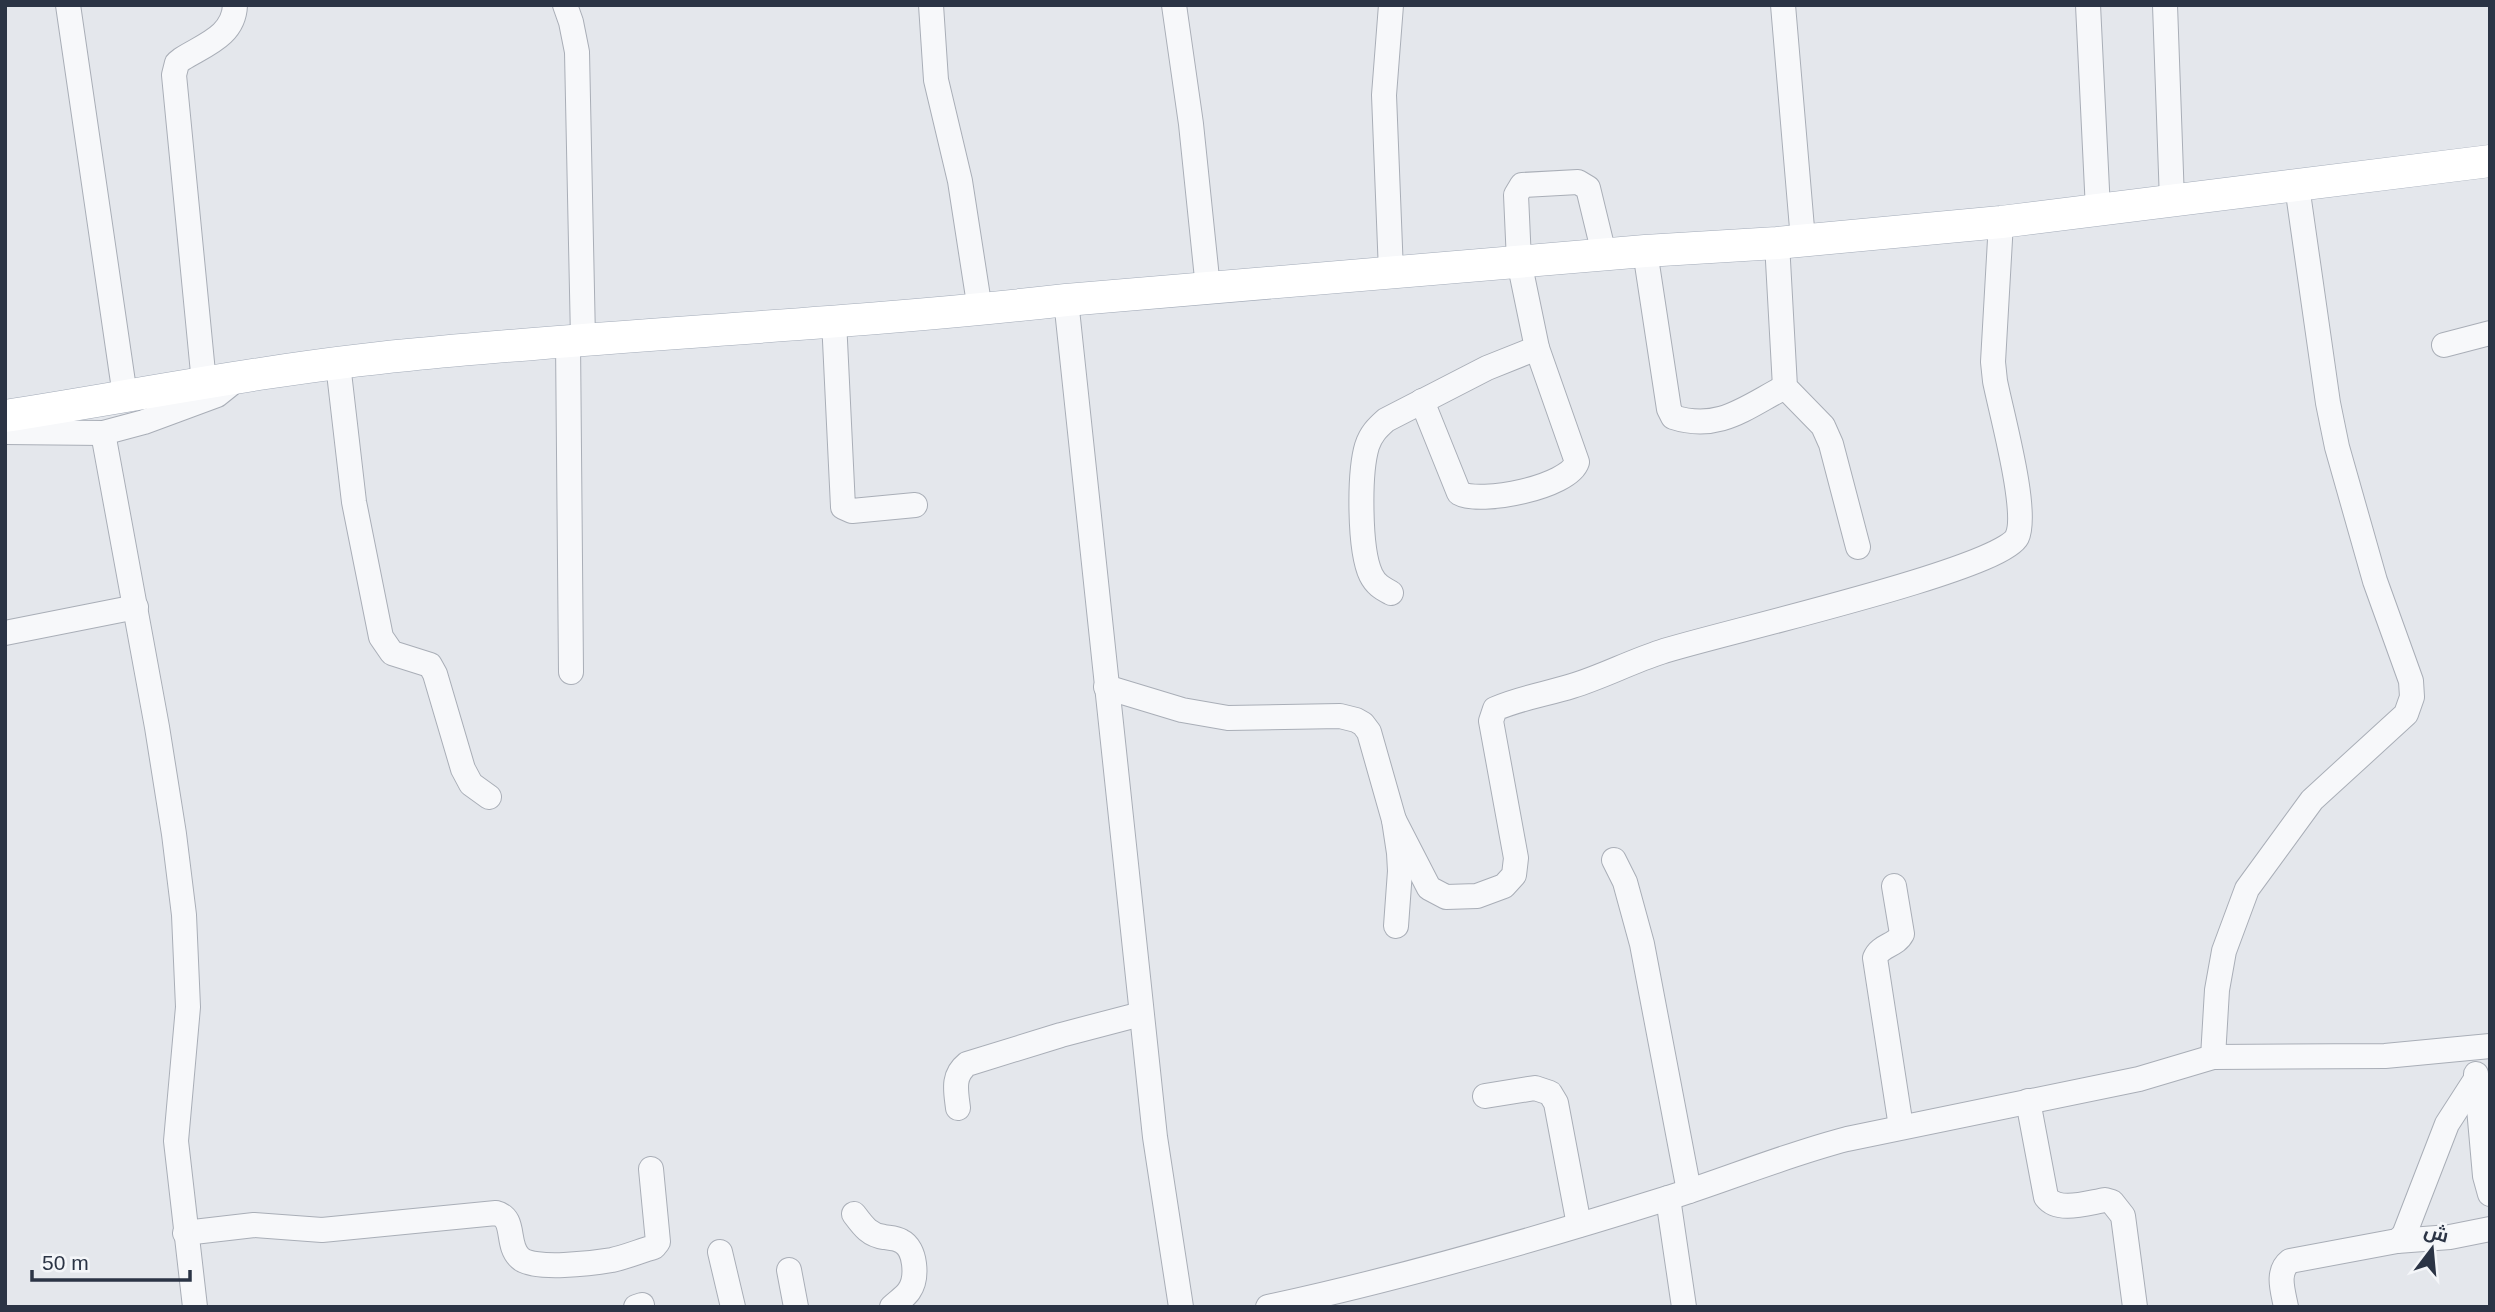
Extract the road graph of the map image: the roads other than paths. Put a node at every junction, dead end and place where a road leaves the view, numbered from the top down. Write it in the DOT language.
graph roads {
  1 [pos="68,5"];
  2 [pos="234,5"];
  3 [pos="565,5"];
  4 [pos="931,5"];
  5 [pos="1174,5"];
  6 [pos="1391,5"];
  7 [pos="1783,5"];
  8 [pos="2088,5"];
  9 [pos="2165,5"];
  10 [pos="2490,161"];
  11 [pos="2297,186"];
  12 [pos="2172,201"];
  13 [pos="2098,210"];
  14 [pos="2001,222"];
  15 [pos="1790,242"];
  16 [pos="1646,251"];
  17 [pos="1604,254"];
  18 [pos="1519,261"];
  19 [pos="1391,272"];
  20 [pos="1208,288"];
  21 [pos="1066,300"];
  22 [pos="980,310"];
  23 [pos="834,320"];
  24 [pos="2490,333"];
  25 [pos="576,340"];
  26 [pos="2444,345"];
  27 [pos="1537,348"];
  28 [pos="338,364"];
  29 [pos="237,378"];
  30 [pos="204,383"];
  31 [pos="1786,387"];
  32 [pos="125,396"];
  33 [pos="1422,401"];
  34 [pos="5,416"];
  35 [pos="5,432"];
  36 [pos="103,433"];
  37 [pos="915,505"];
  38 [pos="1858,547"];
  39 [pos="1391,593"];
  40 [pos="136,607"];
  41 [pos="5,633"];
  42 [pos="571,672"];
  43 [pos="1106,687"];
  44 [pos="489,797"];
  45 [pos="1394,820"];
  46 [pos="1614,860"];
  47 [pos="1894,886"];
  48 [pos="1396,926"];
  49 [pos="1141,1014"];
  50 [pos="2483,1047"];
  51 [pos="2213,1057"];
  52 [pos="2476,1079"];
  53 [pos="1485,1096"];
  54 [pos="2028,1101"];
  55 [pos="958,1108"];
  56 [pos="1901,1127"];
  57 [pos="651,1170"];
  58 [pos="2490,1194"];
  59 [pos="1679,1195"];
  60 [pos="855,1214"];
  61 [pos="1579,1225"];
  62 [pos="2490,1229"];
  63 [pos="186,1233"];
  64 [pos="2397,1241"];
  65 [pos="720,1252"];
  66 [pos="789,1270"];
  67 [pos="1280,1306"];
  68 [pos="195,1307"];
  69 [pos="733,1307"];
  70 [pos="796,1307"];
  71 [pos="892,1307"];
  72 [pos="1181,1307"];
  73 [pos="1684,1307"];
  74 [pos="2134,1307"];
  75 [pos="2286,1307"];
  1 -- 32 [label="street"];
  2 -- 30 [label="street"];
  3 -- 25 [label="street"];
  4 -- 22 [label="street"];
  5 -- 20 [label="street"];
  6 -- 19 [label="street"];
  7 -- 15 [label="street"];
  8 -- 13 [label="street"];
  9 -- 12 [label="street"];
  10 -- 11 [label="main road"];
  11 -- 12 [label="main road"];
  11 -- 51 [label="street"];
  12 -- 13 [label="main road"];
  13 -- 14 [label="main road"];
  14 -- 15 [label="main road"];
  14 -- 45 [label="street"];
  15 -- 16 [label="main road"];
  15 -- 31 [label="street"];
  16 -- 17 [label="main road"];
  16 -- 31 [label="street"];
  17 -- 18 [label="main road"];
  17 -- 18 [label="street"];
  18 -- 19 [label="main road"];
  18 -- 27 [label="street"];
  19 -- 20 [label="main road"];
  20 -- 21 [label="main road"];
  21 -- 22 [label="main road"];
  21 -- 43 [label="street"];
  22 -- 23 [label="main road"];
  23 -- 25 [label="main road"];
  23 -- 37 [label="street"];
  24 -- 26 [label="street"];
  25 -- 28 [label="main road"];
  25 -- 42 [label="street"];
  27 -- 33 [label="street"];
  27 -- 33 [label="street"];
  28 -- 29 [label="main road"];
  28 -- 44 [label="street"];
  29 -- 30 [label="main road"];
  29 -- 36 [label="street"];
  30 -- 32 [label="main road"];
  31 -- 38 [label="street"];
  32 -- 34 [label="main road"];
  33 -- 39 [label="street"];
  35 -- 36 [label="street"];
  36 -- 40 [label="street"];
  40 -- 41 [label="street"];
  40 -- 63 [label="street"];
  43 -- 45 [label="street"];
  43 -- 49 [label="street"];
  45 -- 48 [label="street"];
  46 -- 59 [label="street"];
  47 -- 56 [label="street"];
  49 -- 55 [label="street"];
  49 -- 72 [label="street"];
  50 -- 51 [label="street"];
  50 -- 52 [label="street"];
  51 -- 54 [label="street"];
  52 -- 58 [label="street"];
  52 -- 64 [label="street"];
  53 -- 61 [label="street"];
  54 -- 56 [label="street"];
  54 -- 74 [label="street"];
  56 -- 59 [label="street"];
  57 -- 63 [label="street"];
  59 -- 61 [label="street"];
  59 -- 73 [label="street"];
  60 -- 71 [label="street"];
  61 -- 67 [label="street"];
  62 -- 64 [label="street"];
  63 -- 68 [label="street"];
  64 -- 75 [label="street"];
  65 -- 69 [label="street"];
  66 -- 70 [label="street"];
}
